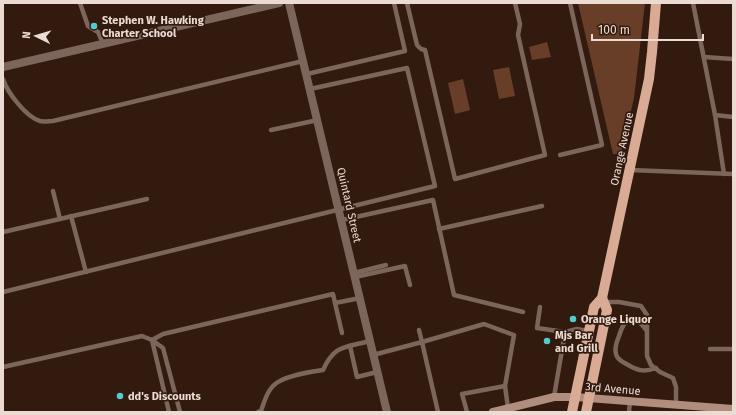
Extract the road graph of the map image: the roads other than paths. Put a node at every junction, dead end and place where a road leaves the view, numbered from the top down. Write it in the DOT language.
graph roads {
  1 [pos="80,3"];
  2 [pos="279,3"];
  3 [pos="290,3"];
  4 [pos="394,3"];
  5 [pos="407,3"];
  6 [pos="515,3"];
  7 [pos="570,3"];
  8 [pos="656,3"];
  9 [pos="693,3"];
  10 [pos="103,44"];
  11 [pos="704,57"];
  12 [pos="733,59"];
  13 [pos="303,61"];
  14 [pos="3,67"];
  15 [pos="306,74"];
  16 [pos="3,79"];
  17 [pos="310,89"];
  18 [pos="714,115"];
  19 [pos="733,117"];
  20 [pos="318,120"];
  21 [pos="271,130"];
  22 [pos="560,155"];
  23 [pos="630,170"];
  24 [pos="724,174"];
  25 [pos="733,174"];
  26 [pos="53,191"];
  27 [pos="147,199"];
  28 [pos="542,206"];
  29 [pos="339,210"];
  30 [pos="71,216"];
  31 [pos="60,219"];
  32 [pos="342,220"];
  33 [pos="439,229"];
  34 [pos="3,232"];
  35 [pos="386,265"];
  36 [pos="86,272"];
  37 [pos="355,275"];
  38 [pos="410,286"];
  39 [pos="3,292"];
  40 [pos="360,298"];
  41 [pos="603,300"];
  42 [pos="335,304"];
  43 [pos="540,307"];
  44 [pos="523,312"];
  45 [pos="419,330"];
  46 [pos="647,331"];
  47 [pos="564,332"];
  48 [pos="589,332"];
  49 [pos="342,333"];
  50 [pos="152,340"];
  51 [pos="370,341"];
  52 [pos="422,342"];
  53 [pos="350,346"];
  54 [pos="710,349"];
  55 [pos="733,349"];
  56 [pos="373,354"];
  57 [pos="3,367"];
  58 [pos="656,368"];
  59 [pos="378,372"];
  60 [pos="505,386"];
  61 [pos="554,397"];
  62 [pos="575,397"];
  63 [pos="588,398"];
  64 [pos="630,401"];
  65 [pos="676,405"];
  66 [pos="508,408"];
  67 [pos="733,409"];
  68 [pos="716,410"];
  69 [pos="169,412"];
  70 [pos="180,412"];
  71 [pos="258,412"];
  72 [pos="387,412"];
  73 [pos="438,412"];
  74 [pos="467,412"];
  75 [pos="493,412"];
  76 [pos="572,412"];
  77 [pos="586,412"];
  78 [pos="630,412"];
  1 -- 10 [label="lane"];
  2 -- 10 [label="street"];
  3 -- 13 [label="street, Quintard Street"];
  4 -- 15 [label="lane"];
  5 -- 6 [label="lane"];
  7 -- 22 [label="lane"];
  8 -- 23 [label="main road, Orange Avenue"];
  9 -- 11 [label="lane"];
  10 -- 14 [label="street"];
  11 -- 12 [label="lane"];
  11 -- 18 [label="lane"];
  13 -- 15 [label="street, Quintard Street"];
  13 -- 16 [label="lane"];
  15 -- 17 [label="street, Quintard Street"];
  17 -- 20 [label="street, Quintard Street"];
  17 -- 29 [label="lane"];
  18 -- 19 [label="lane"];
  18 -- 24 [label="lane"];
  20 -- 21 [label="lane"];
  20 -- 29 [label="street, Quintard Street"];
  23 -- 24 [label="lane"];
  23 -- 41 [label="main road, Orange Avenue"];
  24 -- 25 [label="lane"];
  26 -- 31 [label="lane"];
  27 -- 30 [label="lane"];
  28 -- 33 [label="lane"];
  29 -- 32 [label="street, Quintard Street"];
  29 -- 36 [label="lane"];
  30 -- 31 [label="lane"];
  30 -- 36 [label="lane"];
  31 -- 34 [label="lane"];
  32 -- 33 [label="lane"];
  32 -- 37 [label="street, Quintard Street"];
  33 -- 44 [label="lane"];
  35 -- 37 [label="lane"];
  36 -- 39 [label="lane"];
  37 -- 38 [label="lane"];
  37 -- 40 [label="street, Quintard Street"];
  40 -- 42 [label="lane"];
  40 -- 51 [label="street, Quintard Street"];
  41 -- 46 [label="lane"];
  41 -- 48 [label="main road, Orange Avenue"];
  41 -- 63 [label="main road, Orange Avenue"];
  42 -- 49 [label="lane"];
  42 -- 50 [label="lane"];
  43 -- 47 [label="lane"];
  45 -- 52 [label="lane"];
  46 -- 58 [label="lane"];
  46 -- 58 [label="lane"];
  47 -- 48 [label="lane"];
  47 -- 61 [label="lane"];
  48 -- 62 [label="main road, Orange Avenue"];
  50 -- 57 [label="lane"];
  50 -- 69 [label="lane"];
  50 -- 70 [label="lane"];
  51 -- 53 [label="lane"];
  51 -- 56 [label="street, Quintard Street"];
  52 -- 56 [label="lane"];
  52 -- 60 [label="lane"];
  52 -- 73 [label="lane"];
  53 -- 59 [label="lane"];
  53 -- 71 [label="lane"];
  54 -- 55 [label="lane"];
  56 -- 59 [label="street, Quintard Street"];
  58 -- 65 [label="lane"];
  59 -- 72 [label="street, Quintard Street"];
  60 -- 66 [label="lane"];
  60 -- 74 [label="lane"];
  61 -- 62 [label="main road, 3rd Avenue"];
  61 -- 66 [label="main road, 3rd Avenue"];
  62 -- 63 [label="main road, 3rd Avenue"];
  62 -- 76 [label="main road, Orange Avenue"];
  63 -- 64 [label="main road, 3rd Avenue"];
  63 -- 77 [label="main road, Orange Avenue"];
  64 -- 65 [label="main road, 3rd Avenue"];
  64 -- 78 [label="lane"];
  65 -- 68 [label="main road, 3rd Avenue"];
  66 -- 75 [label="main road, 3rd Avenue"];
  67 -- 68 [label="main road, 3rd Avenue"];
}
